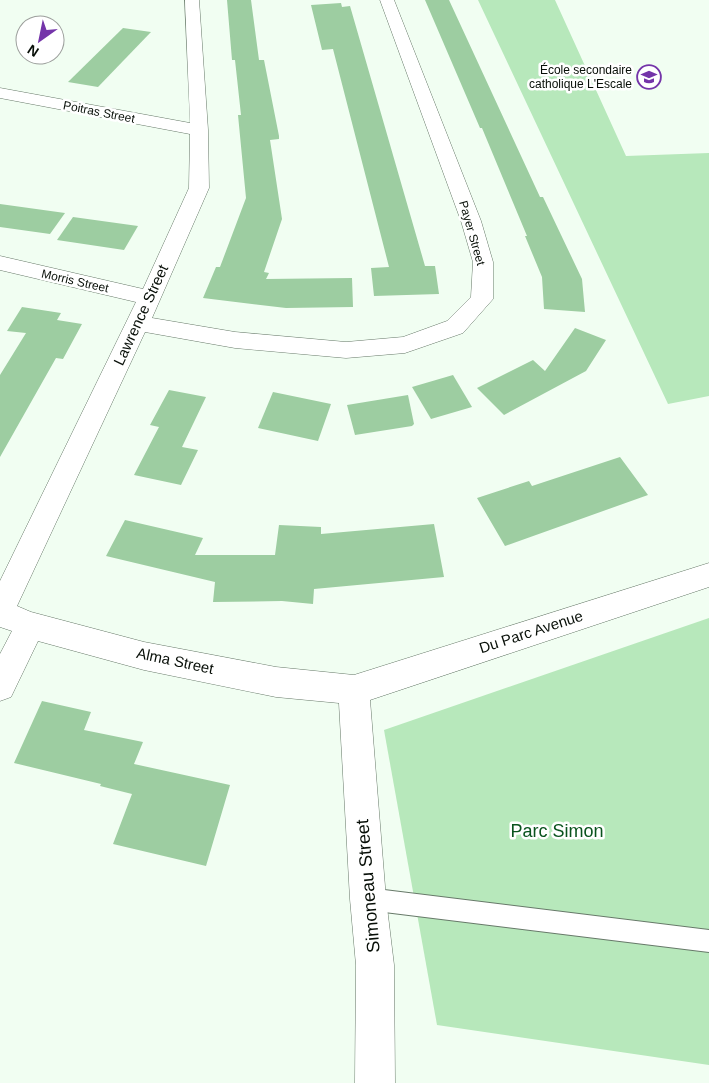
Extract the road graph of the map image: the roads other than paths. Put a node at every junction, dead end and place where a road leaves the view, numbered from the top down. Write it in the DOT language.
graph roads {
  1 [pos="192,0"];
  2 [pos="387,0"];
  3 [pos="0,93"];
  4 [pos="199,130"];
  5 [pos="0,263"];
  6 [pos="149,298"];
  7 [pos="138,323"];
  8 [pos="709,575"];
  9 [pos="0,612"];
  10 [pos="30,625"];
  11 [pos="0,686"];
  12 [pos="354,690"];
  13 [pos="368,899"];
  14 [pos="709,941"];
  15 [pos="375,1083"];
  1 -- 4 [label="street, Lawrence Street"];
  2 -- 7 [label="street, Payer Street"];
  3 -- 4 [label="street, Poitras Street"];
  4 -- 6 [label="street, Lawrence Street"];
  5 -- 6 [label="street, Morris Street"];
  6 -- 7 [label="street, Lawrence Street"];
  7 -- 9 [label="street, Lawrence Street"];
  8 -- 12 [label="street, Du Parc Avenue"];
  9 -- 10 [label="street, Alma Street"];
  10 -- 11 [label="street"];
  10 -- 12 [label="street, Alma Street"];
  12 -- 13 [label="street, Simoneau Street"];
  13 -- 14 [label="lane"];
  13 -- 15 [label="street, Simoneau Street"];
}
